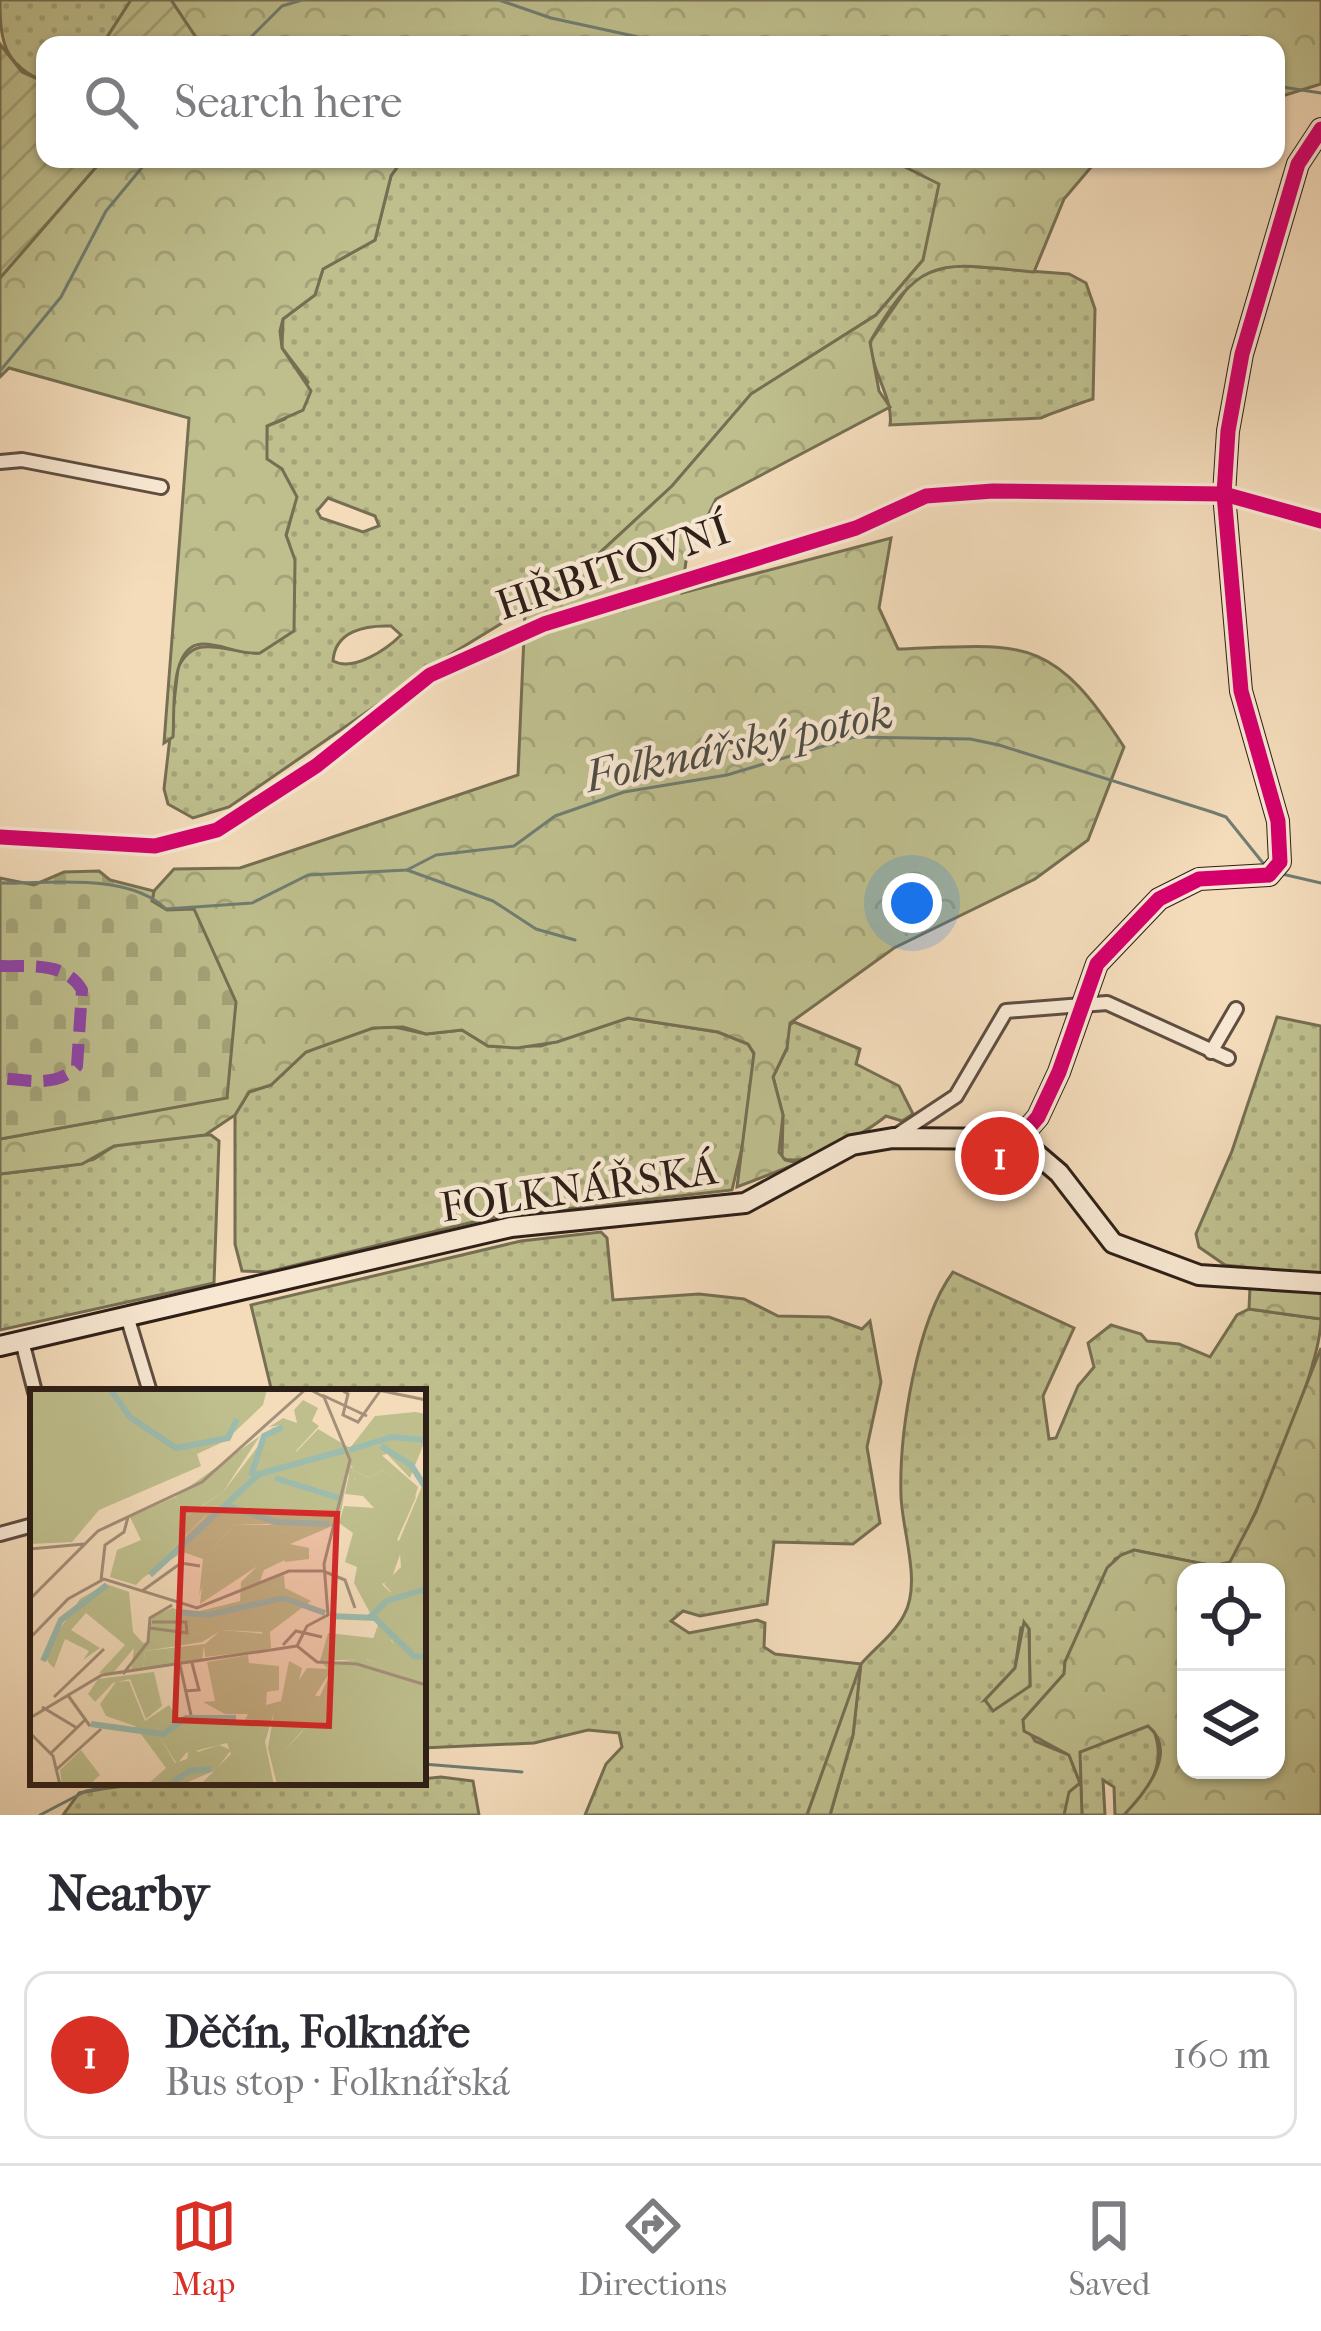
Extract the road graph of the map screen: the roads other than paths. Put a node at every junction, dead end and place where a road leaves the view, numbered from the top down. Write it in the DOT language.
graph roads {
  1 [pos="1321,129"];
  2 [pos="0,462"];
  3 [pos="161,488"];
  4 [pos="1224,494"];
  5 [pos="1321,521"];
  6 [pos="0,837"];
  7 [pos="1090,983"];
  8 [pos="1107,1003"];
  9 [pos="1078,1005"];
  10 [pos="1236,1009"];
  11 [pos="1211,1052"];
  12 [pos="1228,1058"];
  13 [pos="892,1138"];
  14 [pos="1019,1138"];
  15 [pos="1321,1283"];
  16 [pos="127,1316"];
  17 [pos="22,1341"];
  18 [pos="0,1346"];
  19 [pos="34,1389"];
  20 [pos="149,1389"];
  21 [pos="30,1526"];
  22 [pos="0,1534"];
  1 -- 4 [label="street"];
  2 -- 3 [label="street"];
  4 -- 5 [label="street, HŘBITOVNÍ"];
  4 -- 6 [label="street, HŘBITOVNÍ"];
  4 -- 7 [label="street"];
  7 -- 8 [label="street"];
  7 -- 9 [label="street"];
  8 -- 9 [label="street"];
  8 -- 11 [label="street"];
  9 -- 13 [label="street"];
  9 -- 14 [label="street"];
  10 -- 11 [label="street"];
  11 -- 12 [label="street"];
  13 -- 14 [label="street, FOLKNÁŘSKÁ"];
  13 -- 16 [label="street, FOLKNÁŘSKÁ"];
  14 -- 15 [label="street"];
  16 -- 17 [label="street, FOLKNÁŘSKÁ"];
  16 -- 20 [label="street"];
  17 -- 18 [label="street, FOLKNÁŘSKÁ"];
  17 -- 19 [label="street"];
  21 -- 22 [label="street"];
}
